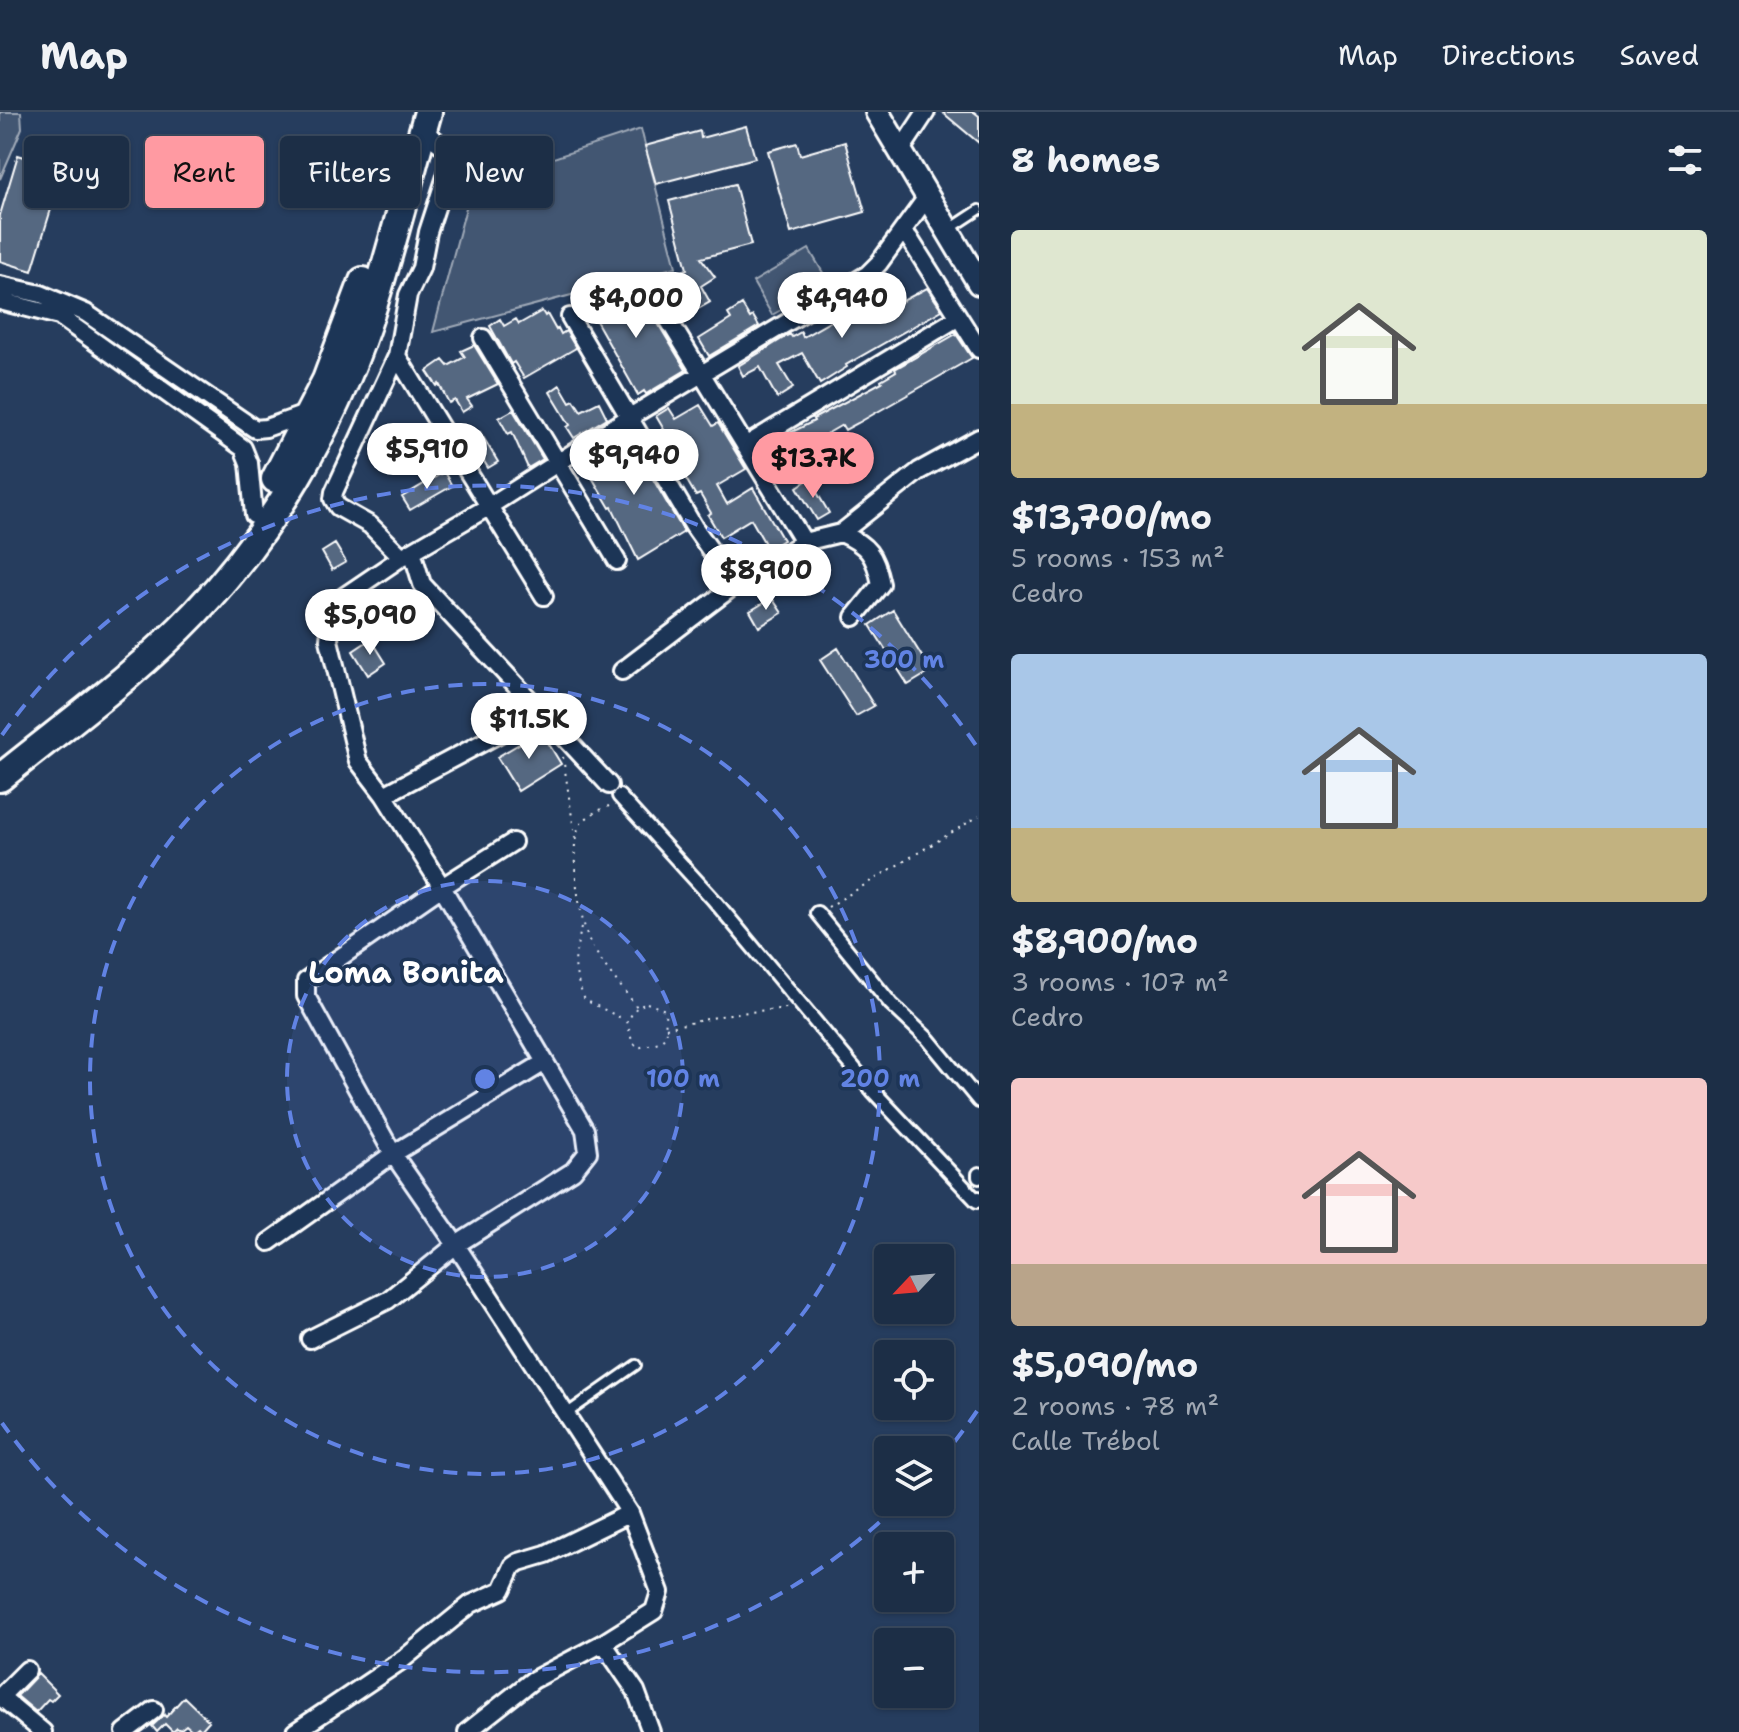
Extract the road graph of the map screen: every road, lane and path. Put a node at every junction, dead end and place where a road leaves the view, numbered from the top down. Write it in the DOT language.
graph roads {
  1 [pos="877,112"];
  2 [pos="926,112"];
  3 [pos="421,118"];
  4 [pos="901,150"];
  5 [pos="927,197"];
  6 [pos="979,210"];
  7 [pos="948,231"];
  8 [pos="909,238"];
  9 [pos="979,283"];
  10 [pos="0,285"];
  11 [pos="649,288"];
  12 [pos="0,301"];
  13 [pos="570,317"];
  14 [pos="954,320"];
  15 [pos="483,338"];
  16 [pos="979,349"];
  17 [pos="397,356"];
  18 [pos="701,374"];
  19 [pos="310,413"];
  20 [pos="628,418"];
  21 [pos="255,429"];
  22 [pos="979,438"];
  23 [pos="745,446"];
  24 [pos="243,448"];
  25 [pos="557,462"];
  26 [pos="488,507"];
  27 [pos="254,515"];
  28 [pos="864,517"];
  29 [pos="841,533"];
  30 [pos="804,542"];
  31 [pos="864,543"];
  32 [pos="407,554"];
  33 [pos="617,561"];
  34 [pos="735,585"];
  35 [pos="544,596"];
  36 [pos="854,617"];
  37 [pos="622,671"];
  38 [pos="519,691"];
  39 [pos="557,732"];
  40 [pos="0,758"];
  41 [pos="0,778"];
  42 [pos="614,791"];
  43 [pos="384,795"];
  44 [pos="979,816"];
  45 [pos="513,842"];
  46 [pos="575,842"];
  47 [pos="442,887"];
  48 [pos="817,913"];
  49 [pos="583,925"];
  50 [pos="804,1006"];
  51 [pos="637,1007"];
  52 [pos="627,1021"];
  53 [pos="666,1028"];
  54 [pos="545,1062"];
  55 [pos="979,1101"];
  56 [pos="393,1154"];
  57 [pos="979,1198"];
  58 [pos="269,1242"];
  59 [pos="456,1245"];
  60 [pos="310,1339"];
  61 [pos="636,1365"];
  62 [pos="566,1415"];
  63 [pos="630,1513"];
  64 [pos="603,1643"];
  65 [pos="27,1670"];
  66 [pos="1,1697"];
  67 [pos="154,1710"];
  68 [pos="646,1730"];
  69 [pos="43,1732"];
  70 [pos="125,1732"];
  71 [pos="295,1732"];
  72 [pos="467,1732"];
  1 -- 4 [label="main road"];
  2 -- 4 [label="street"];
  3 -- 17 [label="street"];
  3 -- 19 [label="highway"];
  3 -- 41 [label="highway"];
  4 -- 5 [label="main road"];
  5 -- 7 [label="main road"];
  5 -- 18 [label="street"];
  6 -- 7 [label="lane"];
  7 -- 9 [label="main road"];
  8 -- 16 [label="street"];
  10 -- 21 [label="street"];
  11 -- 18 [label="street"];
  12 -- 24 [label="street"];
  13 -- 20 [label="street"];
  14 -- 23 [label="street"];
  15 -- 25 [label="street"];
  17 -- 26 [label="street"];
  17 -- 32 [label="street"];
  18 -- 20 [label="street"];
  18 -- 23 [label="street"];
  19 -- 21 [label="street"];
  19 -- 27 [label="highway"];
  20 -- 25 [label="street"];
  20 -- 34 [label="street"];
  21 -- 24 [label="street"];
  22 -- 28 [label="street"];
  23 -- 30 [label="street"];
  24 -- 27 [label="street"];
  25 -- 26 [label="street"];
  25 -- 33 [label="street"];
  26 -- 32 [label="street"];
  26 -- 35 [label="street"];
  27 -- 40 [label="highway"];
  28 -- 29 [label="street"];
  28 -- 31 [label="street"];
  29 -- 30 [label="street"];
  29 -- 31 [label="street"];
  30 -- 34 [label="street"];
  31 -- 36 [label="street"];
  32 -- 38 [label="street"];
  32 -- 43 [label="street"];
  34 -- 37 [label="street"];
  38 -- 39 [label="street"];
  38 -- 43 [label="street"];
  39 -- 42 [label="street"];
  39 -- 46 [label="path"];
  42 -- 46 [label="path"];
  42 -- 50 [label="street"];
  43 -- 47 [label="street"];
  44 -- 48 [label="path"];
  45 -- 47 [label="street"];
  46 -- 49 [label="path"];
  47 -- 54 [label="street"];
  47 -- 56 [label="street"];
  48 -- 55 [label="street"];
  49 -- 51 [label="path"];
  49 -- 52 [label="path"];
  50 -- 53 [label="path"];
  50 -- 57 [label="street"];
  51 -- 52 [label="path"];
  51 -- 53 [label="path"];
  52 -- 53 [label="path"];
  54 -- 56 [label="street"];
  54 -- 59 [label="street"];
  56 -- 58 [label="street"];
  56 -- 59 [label="street"];
  59 -- 60 [label="street"];
  59 -- 62 [label="street"];
  61 -- 62 [label="lane"];
  62 -- 63 [label="street"];
  63 -- 64 [label="street"];
  63 -- 71 [label="street"];
  64 -- 68 [label="street"];
  64 -- 72 [label="street"];
  65 -- 66 [label="street"];
  66 -- 69 [label="street"];
  67 -- 70 [label="street"];
}
